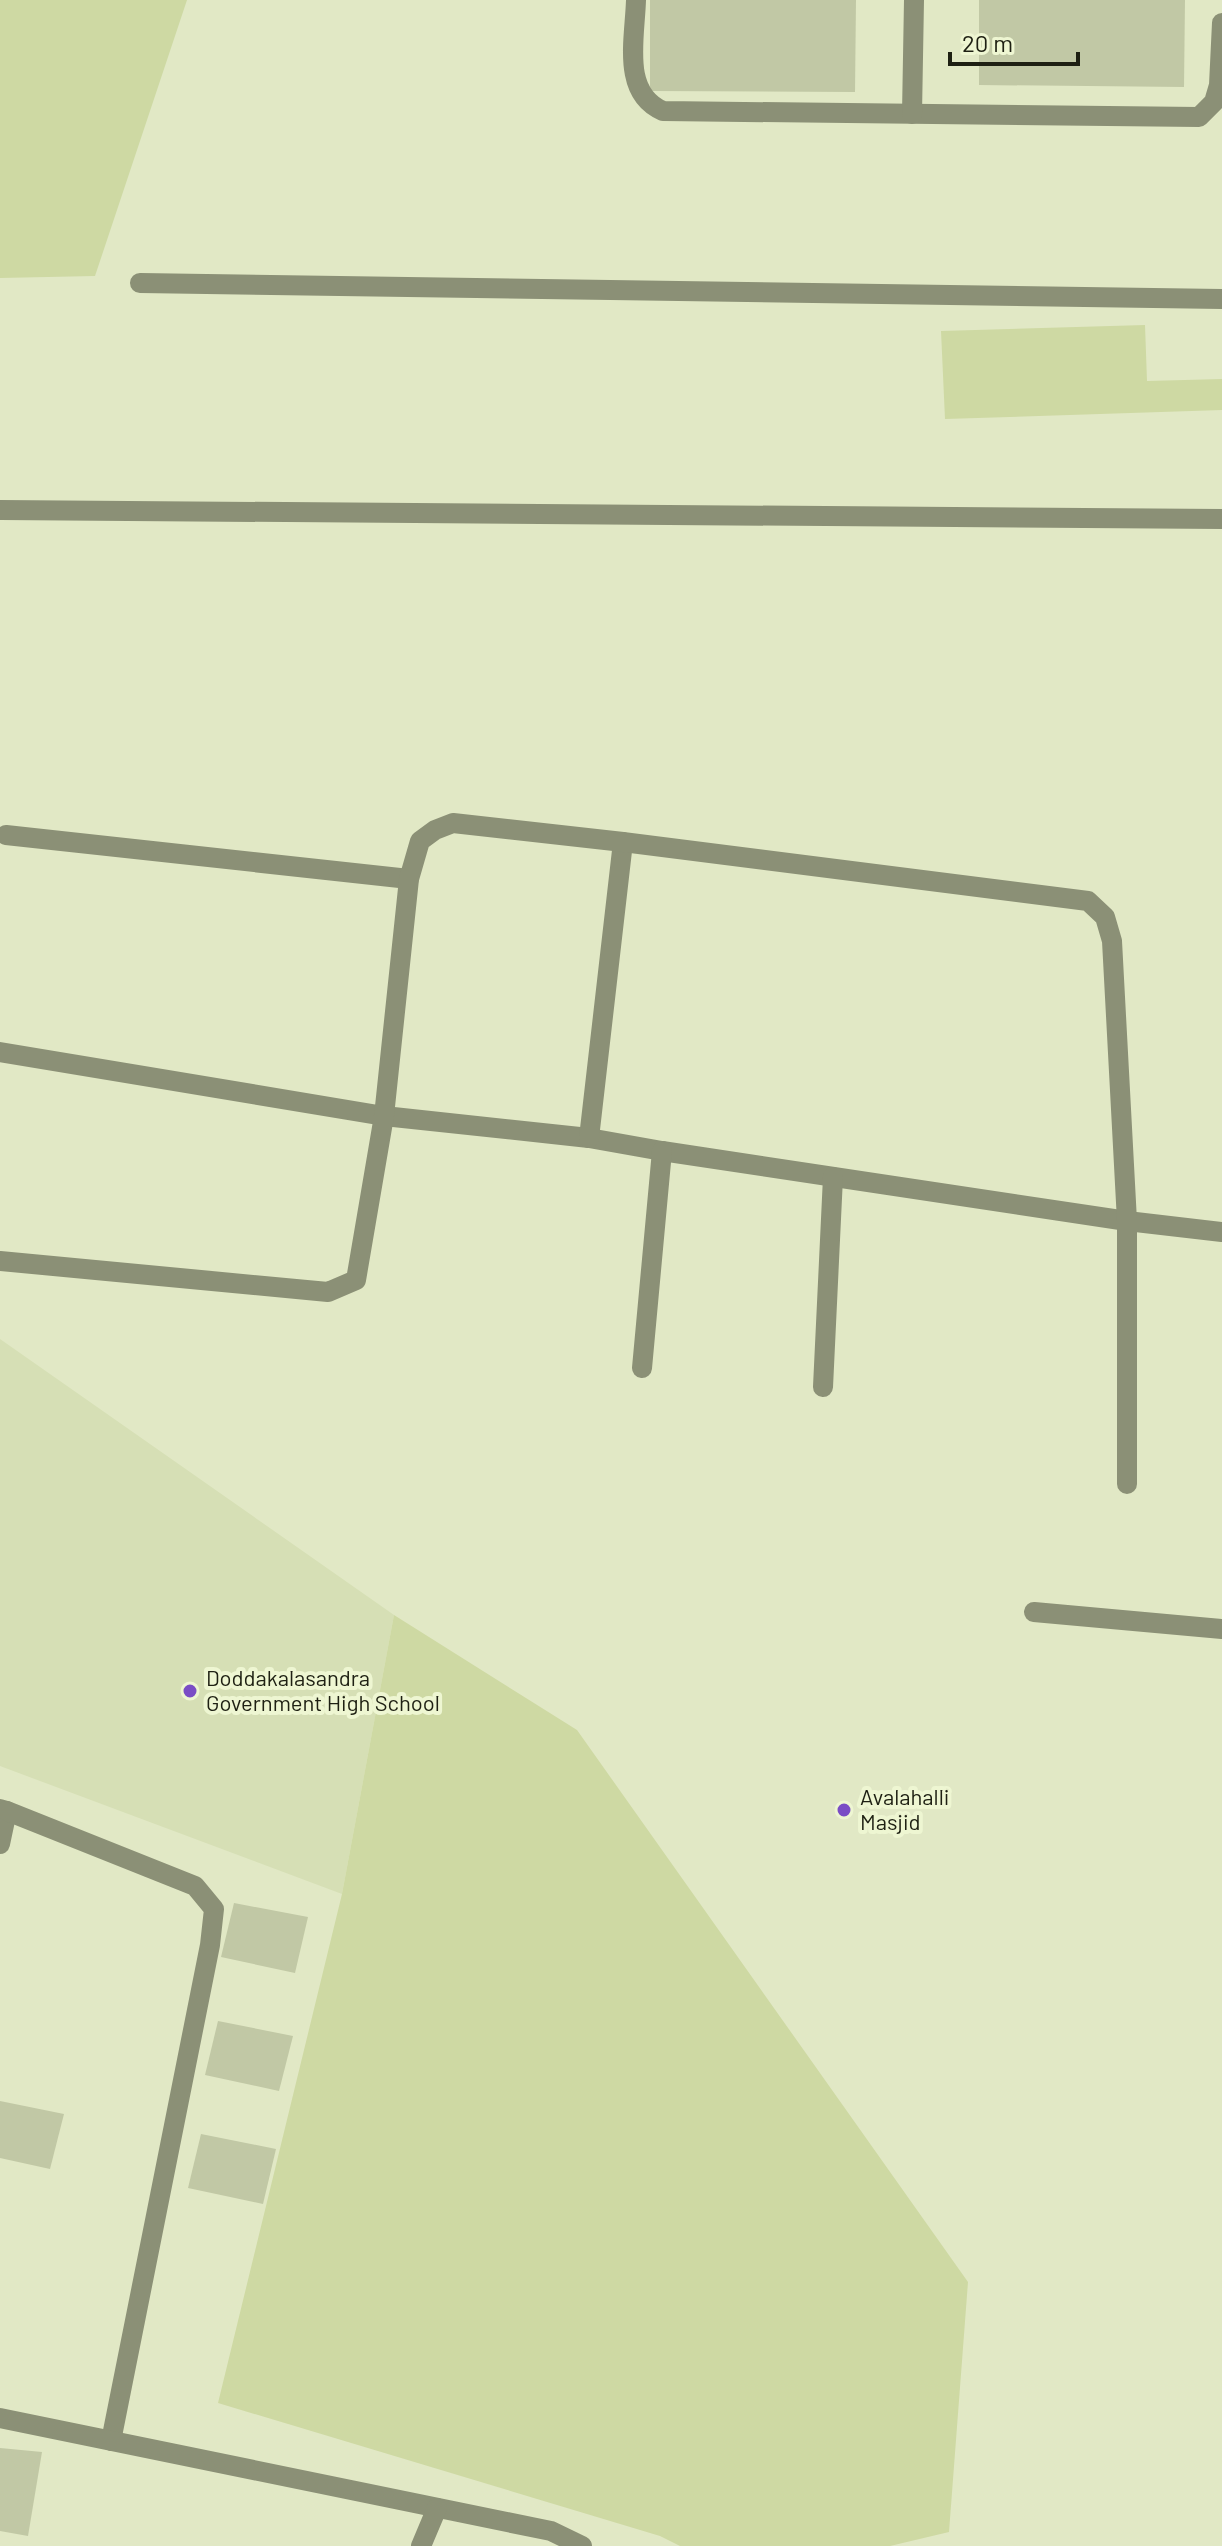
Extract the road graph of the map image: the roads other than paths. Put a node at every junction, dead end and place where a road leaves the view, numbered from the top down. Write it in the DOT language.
graph roads {
  1 [pos="636,0"];
  2 [pos="914,0"];
  3 [pos="1222,23"];
  4 [pos="912,114"];
  5 [pos="140,283"];
  6 [pos="1222,299"];
  7 [pos="0,510"];
  8 [pos="1222,519"];
  9 [pos="6,835"];
  10 [pos="623,842"];
  11 [pos="409,879"];
  12 [pos="0,1052"];
  13 [pos="384,1116"];
  14 [pos="589,1138"];
  15 [pos="662,1151"];
  16 [pos="833,1177"];
  17 [pos="1127,1221"];
  18 [pos="1222,1232"];
  19 [pos="0,1261"];
  20 [pos="642,1368"];
  21 [pos="823,1387"];
  22 [pos="1127,1484"];
  23 [pos="1034,1612"];
  24 [pos="1222,1629"];
  25 [pos="3,1810"];
  26 [pos="0,1844"];
  27 [pos="0,2418"];
  28 [pos="111,2441"];
  29 [pos="437,2508"];
  30 [pos="421,2546"];
  31 [pos="582,2546"];
  1 -- 4 [label="street"];
  2 -- 4 [label="street"];
  3 -- 4 [label="street"];
  5 -- 6 [label="street"];
  7 -- 8 [label="street"];
  9 -- 11 [label="street"];
  10 -- 11 [label="street"];
  10 -- 14 [label="street"];
  10 -- 17 [label="street"];
  11 -- 13 [label="street"];
  12 -- 13 [label="street"];
  13 -- 14 [label="street"];
  13 -- 19 [label="street"];
  14 -- 15 [label="street"];
  15 -- 16 [label="street"];
  15 -- 20 [label="street"];
  16 -- 17 [label="street"];
  16 -- 21 [label="street"];
  17 -- 18 [label="street"];
  17 -- 22 [label="street"];
  23 -- 24 [label="street"];
  25 -- 26 [label="street"];
  25 -- 28 [label="street"];
  27 -- 28 [label="street"];
  28 -- 29 [label="street"];
  29 -- 30 [label="street"];
  29 -- 31 [label="street"];
}
